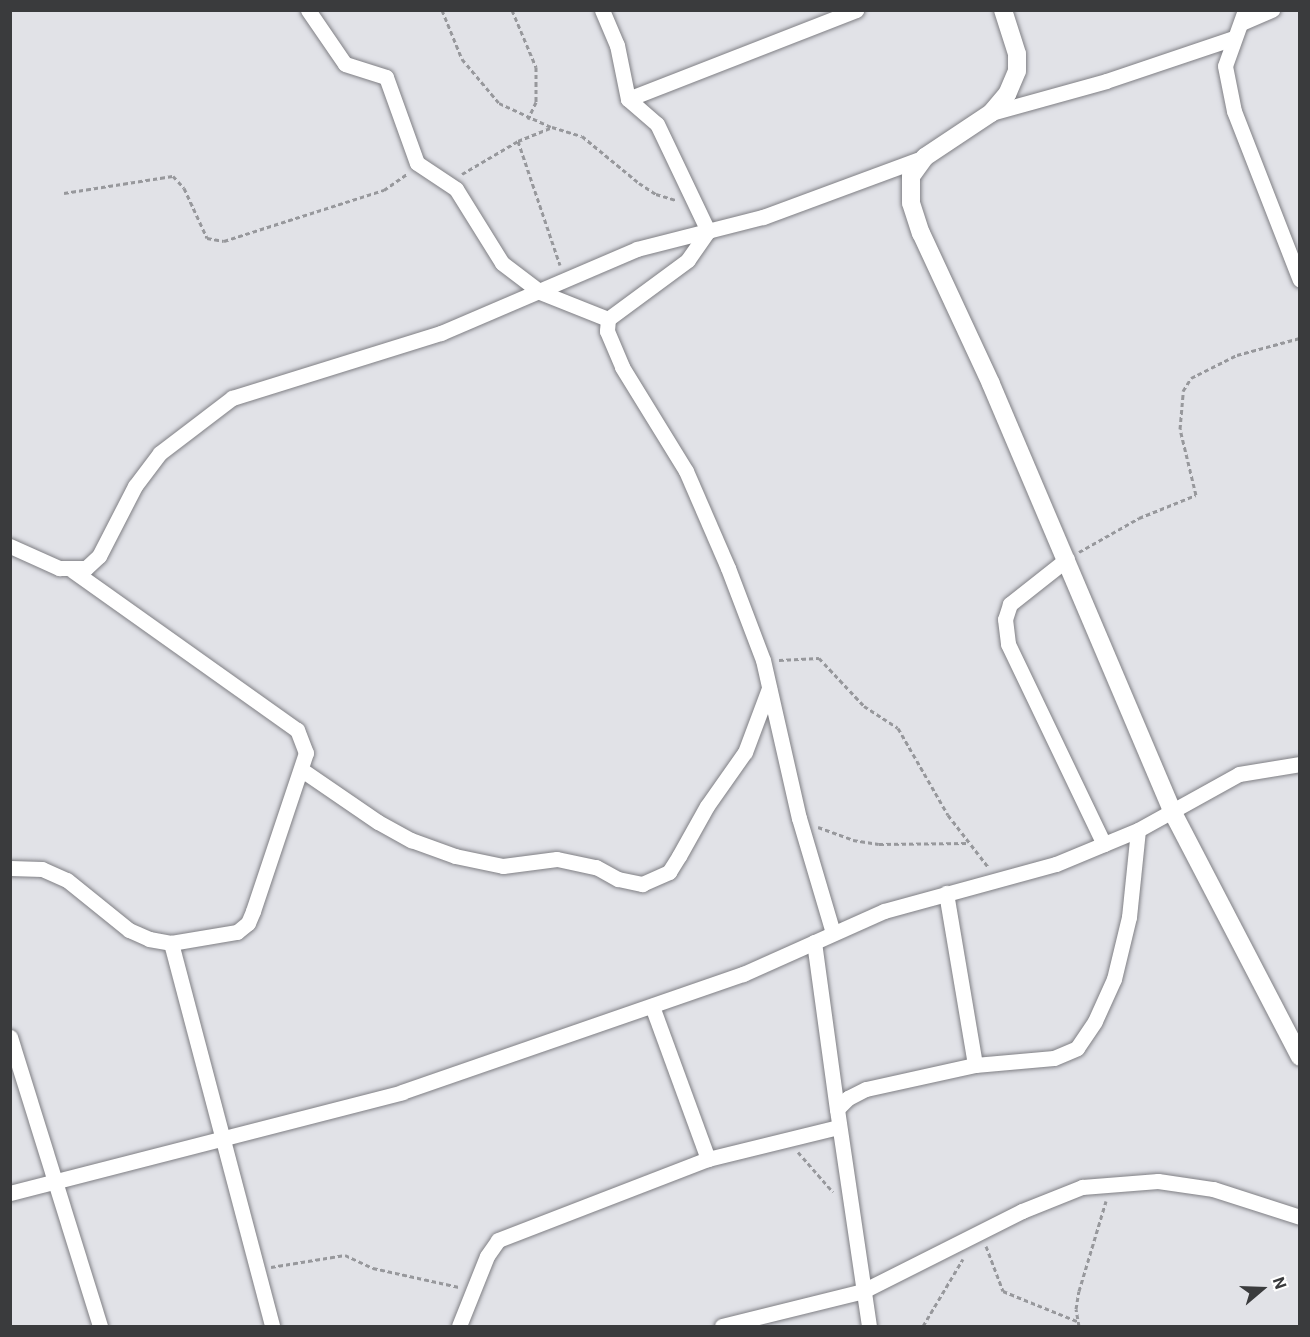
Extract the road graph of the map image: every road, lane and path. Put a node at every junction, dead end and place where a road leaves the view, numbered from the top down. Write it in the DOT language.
graph roads {
  1 [pos="308,10"];
  2 [pos="442,10"];
  3 [pos="512,10"];
  4 [pos="602,10"];
  5 [pos="856,10"];
  6 [pos="1003,10"];
  7 [pos="1272,10"];
  8 [pos="1243,17"];
  9 [pos="1234,38"];
  10 [pos="628,99"];
  11 [pos="991,113"];
  12 [pos="528,118"];
  13 [pos="552,127"];
  14 [pos="518,141"];
  15 [pos="925,157"];
  16 [pos="417,163"];
  17 [pos="448,182"];
  18 [pos="64,193"];
  19 [pos="695,204"];
  20 [pos="708,231"];
  21 [pos="1299,280"];
  22 [pos="565,281"];
  23 [pos="540,292"];
  24 [pos="582,309"];
  25 [pos="608,320"];
  26 [pos="1299,338"];
  27 [pos="10,546"];
  28 [pos="1067,559"];
  29 [pos="73,570"];
  30 [pos="763,660"];
  31 [pos="769,688"];
  32 [pos="1299,764"];
  33 [pos="302,770"];
  34 [pos="1172,811"];
  35 [pos="799,818"];
  36 [pos="1138,830"];
  37 [pos="969,843"];
  38 [pos="1104,844"];
  39 [pos="10,868"];
  40 [pos="1000,881"];
  41 [pos="946,893"];
  42 [pos="833,933"];
  43 [pos="814,942"];
  44 [pos="171,943"];
  45 [pos="652,1006"];
  46 [pos="1296,1036"];
  47 [pos="10,1037"];
  48 [pos="1299,1057"];
  49 [pos="975,1065"];
  50 [pos="837,1109"];
  51 [pos="838,1127"];
  52 [pos="783,1138"];
  53 [pos="221,1140"];
  54 [pos="708,1159"];
  55 [pos="1112,1182"];
  56 [pos="52,1183"];
  57 [pos="10,1193"];
  58 [pos="1299,1217"];
  59 [pos="852,1221"];
  60 [pos="979,1234"];
  61 [pos="259,1268"];
  62 [pos="473,1290"];
  63 [pos="863,1291"];
  64 [pos="1077,1322"];
  65 [pos="100,1326"];
  66 [pos="272,1326"];
  67 [pos="459,1326"];
  68 [pos="722,1326"];
  69 [pos="869,1326"];
  70 [pos="923,1326"];
  71 [pos="1079,1326"];
  1 -- 16 [label="street"];
  2 -- 12 [label="path"];
  3 -- 12 [label="path"];
  4 -- 10 [label="street"];
  5 -- 10 [label="street"];
  6 -- 11 [label="street"];
  7 -- 8 [label="street"];
  8 -- 9 [label="street"];
  9 -- 11 [label="street"];
  9 -- 21 [label="street"];
  10 -- 19 [label="street"];
  11 -- 15 [label="street"];
  12 -- 13 [label="path"];
  13 -- 14 [label="path"];
  13 -- 19 [label="path"];
  14 -- 17 [label="path"];
  14 -- 22 [label="path"];
  15 -- 20 [label="street"];
  15 -- 28 [label="street"];
  16 -- 17 [label="street"];
  16 -- 18 [label="path"];
  17 -- 23 [label="street"];
  19 -- 20 [label="street"];
  20 -- 22 [label="street"];
  20 -- 25 [label="street"];
  22 -- 23 [label="street"];
  22 -- 24 [label="street"];
  23 -- 24 [label="street"];
  23 -- 29 [label="street"];
  24 -- 25 [label="street"];
  25 -- 30 [label="street"];
  26 -- 28 [label="path"];
  27 -- 29 [label="street"];
  28 -- 34 [label="street"];
  28 -- 38 [label="street"];
  29 -- 33 [label="street"];
  30 -- 31 [label="street"];
  30 -- 37 [label="path"];
  31 -- 33 [label="street"];
  31 -- 35 [label="street"];
  32 -- 34 [label="street"];
  33 -- 44 [label="street"];
  34 -- 36 [label="street"];
  34 -- 46 [label="street"];
  35 -- 37 [label="path"];
  35 -- 42 [label="street"];
  36 -- 38 [label="street"];
  36 -- 49 [label="street"];
  37 -- 40 [label="path"];
  38 -- 40 [label="street"];
  39 -- 44 [label="street"];
  40 -- 41 [label="street"];
  41 -- 42 [label="street"];
  41 -- 49 [label="street"];
  42 -- 43 [label="street"];
  43 -- 45 [label="street"];
  43 -- 50 [label="street"];
  44 -- 53 [label="street"];
  45 -- 53 [label="street"];
  45 -- 54 [label="street"];
  46 -- 48 [label="street"];
  47 -- 56 [label="street"];
  49 -- 50 [label="street"];
  50 -- 51 [label="street"];
  51 -- 52 [label="street"];
  51 -- 59 [label="street"];
  52 -- 54 [label="street"];
  52 -- 59 [label="path"];
  53 -- 56 [label="street"];
  53 -- 61 [label="street"];
  54 -- 62 [label="street"];
  55 -- 58 [label="street"];
  55 -- 60 [label="street"];
  55 -- 64 [label="path"];
  56 -- 57 [label="street"];
  56 -- 65 [label="street"];
  59 -- 63 [label="street"];
  60 -- 63 [label="street"];
  60 -- 64 [label="path"];
  60 -- 70 [label="path"];
  61 -- 62 [label="path"];
  61 -- 66 [label="street"];
  62 -- 67 [label="street"];
  63 -- 68 [label="street"];
  63 -- 69 [label="street"];
  64 -- 71 [label="path"];
}
